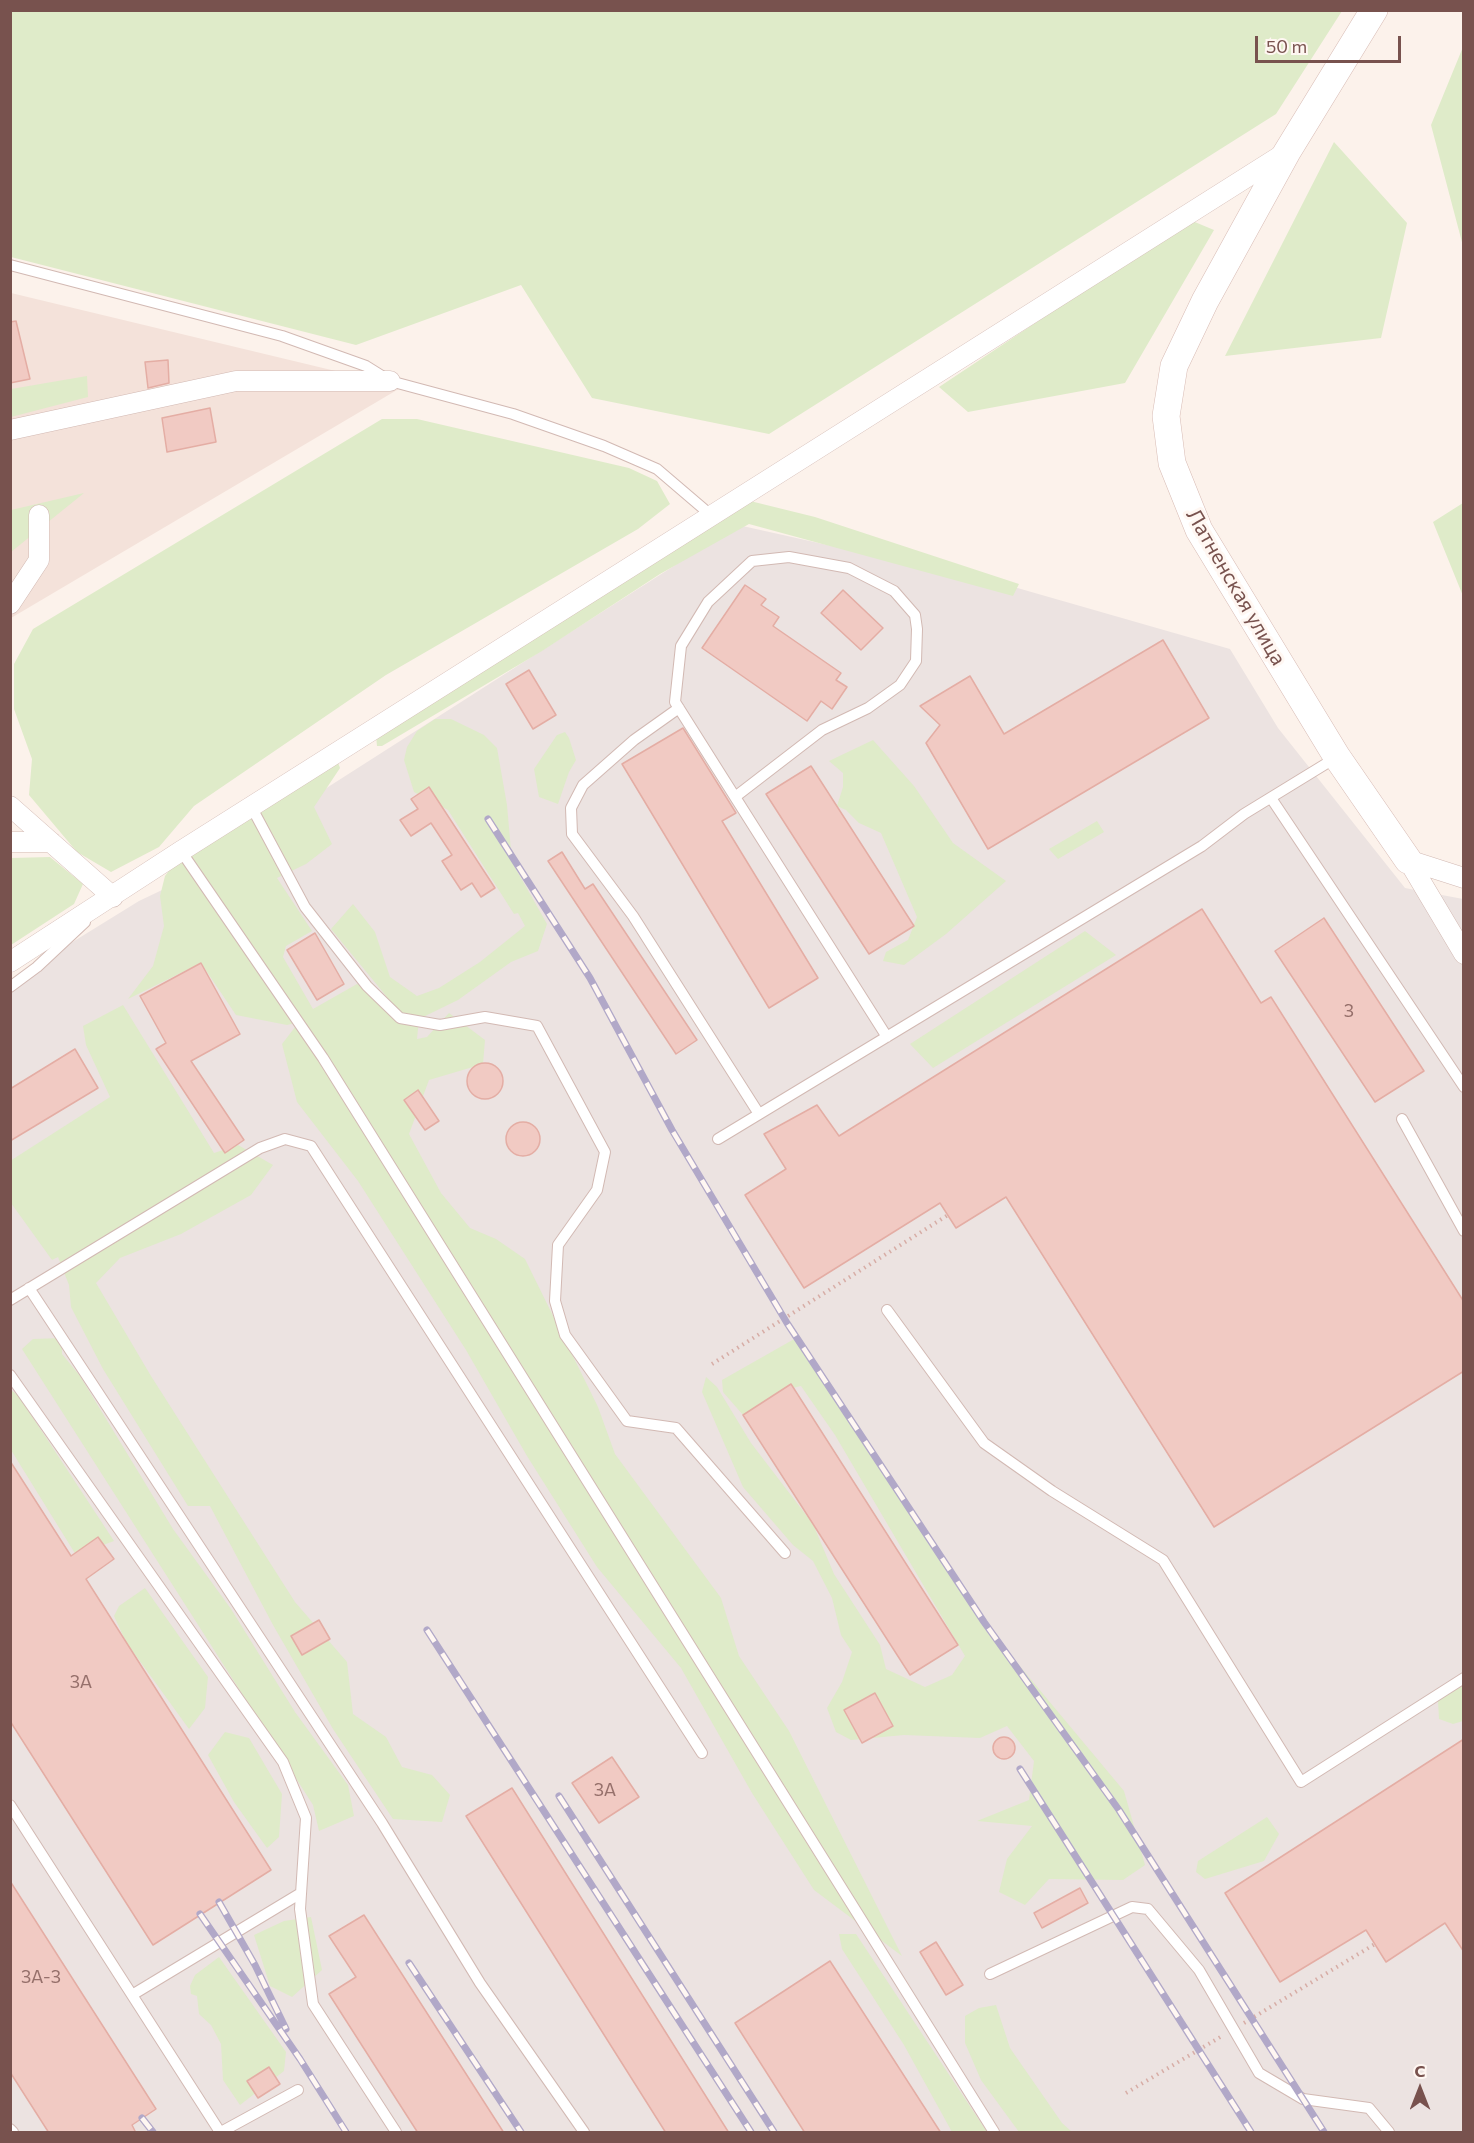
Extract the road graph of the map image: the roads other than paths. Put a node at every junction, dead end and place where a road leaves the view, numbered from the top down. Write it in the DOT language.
graph roads {
  1 [pos="1374,10"];
  2 [pos="1287,152"];
  3 [pos="10,265"];
  4 [pos="390,381"];
  5 [pos="10,430"];
  6 [pos="39,515"];
  7 [pos="712,516"];
  8 [pos="10,604"];
  9 [pos="679,708"];
  10 [pos="1337,757"];
  11 [pos="735,797"];
  12 [pos="1271,798"];
  13 [pos="10,806"];
  14 [pos="252,808"];
  15 [pos="10,842"];
  16 [pos="51,842"];
  17 [pos="182,851"];
  18 [pos="1408,860"];
  19 [pos="1464,878"];
  20 [pos="109,901"];
  21 [pos="1464,954"];
  22 [pos="10,963"];
  23 [pos="10,987"];
  24 [pos="887,1037"];
  25 [pos="1464,1087"];
  26 [pos="759,1114"];
  27 [pos="1402,1119"];
  28 [pos="718,1139"];
  29 [pos="1464,1231"];
  30 [pos="29,1288"];
  31 [pos="10,1300"];
  32 [pos="887,1310"];
  33 [pos="10,1375"];
  34 [pos="785,1553"];
  35 [pos="1464,1678"];
  36 [pos="702,1753"];
  37 [pos="10,1805"];
  38 [pos="301,1893"];
  39 [pos="990,1974"];
  40 [pos="132,1995"];
  41 [pos="298,2090"];
  42 [pos="220,2133"];
  43 [pos="396,2133"];
  44 [pos="584,2133"];
  45 [pos="994,2133"];
  46 [pos="1389,2133"];
  1 -- 2 [label="street, Латненская улица"];
  2 -- 7 [label="street"];
  2 -- 10 [label="street, Латненская улица"];
  3 -- 4 [label="lane"];
  4 -- 5 [label="street"];
  4 -- 7 [label="lane"];
  6 -- 8 [label="street"];
  7 -- 14 [label="street"];
  9 -- 11 [label="lane"];
  9 -- 11 [label="lane"];
  9 -- 26 [label="lane"];
  10 -- 12 [label="lane"];
  10 -- 18 [label="street, Латненская улица"];
  11 -- 24 [label="lane"];
  12 -- 24 [label="lane"];
  12 -- 25 [label="lane"];
  13 -- 16 [label="street"];
  14 -- 17 [label="street"];
  14 -- 34 [label="lane"];
  15 -- 16 [label="street"];
  16 -- 20 [label="street"];
  17 -- 20 [label="street"];
  17 -- 45 [label="lane"];
  18 -- 19 [label="street"];
  18 -- 21 [label="street, Латненская улица"];
  20 -- 22 [label="street"];
  20 -- 23 [label="lane"];
  24 -- 26 [label="lane"];
  26 -- 28 [label="lane"];
  27 -- 29 [label="lane"];
  30 -- 31 [label="lane"];
  30 -- 36 [label="lane"];
  30 -- 44 [label="lane"];
  32 -- 35 [label="lane"];
  33 -- 38 [label="lane"];
  37 -- 40 [label="lane"];
  38 -- 40 [label="lane"];
  38 -- 43 [label="lane"];
  39 -- 46 [label="lane"];
  40 -- 42 [label="lane"];
  41 -- 42 [label="lane"];
}
